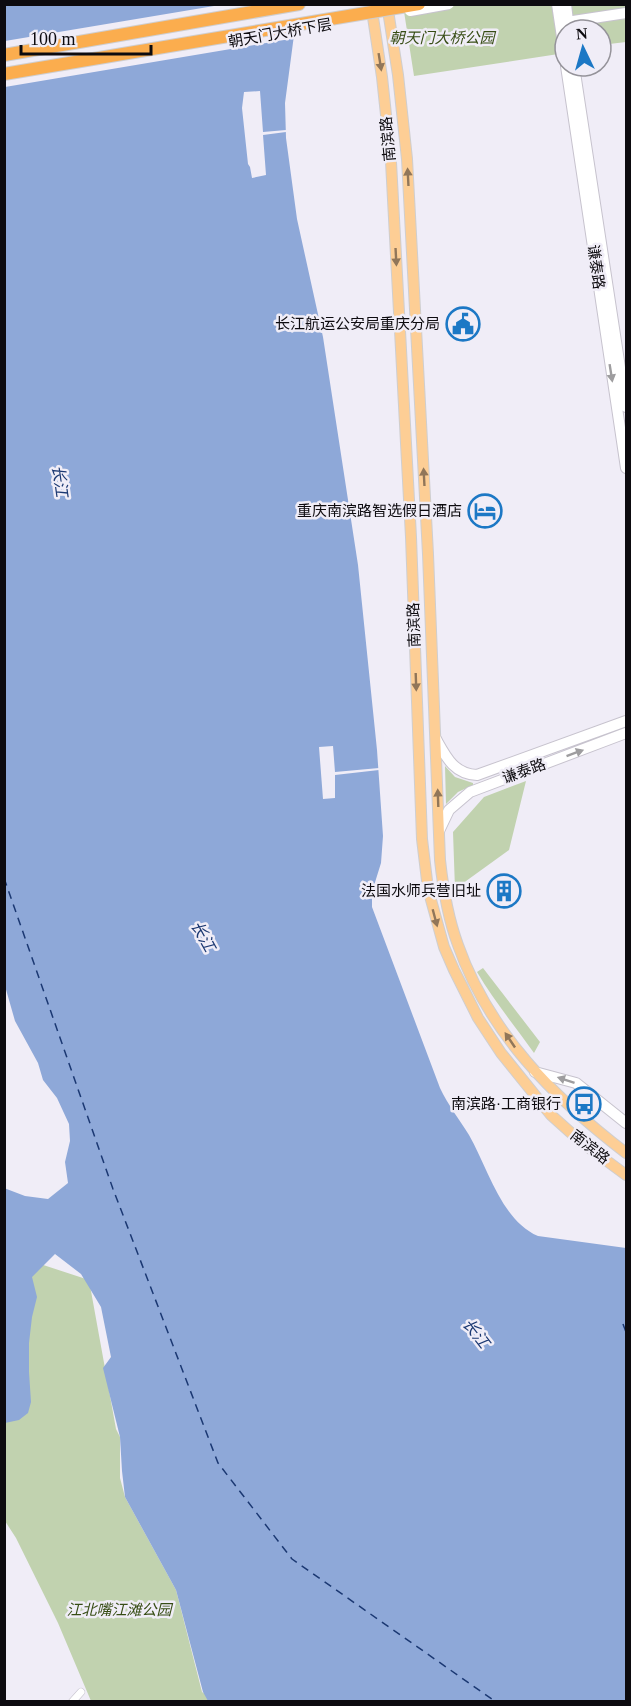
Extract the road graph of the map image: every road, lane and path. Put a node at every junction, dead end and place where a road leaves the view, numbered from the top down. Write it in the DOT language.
graph roads {
  1 [pos="265,4"];
  2 [pos="299,4"];
  3 [pos="371,4"];
  4 [pos="387,4"];
  5 [pos="419,4"];
  6 [pos="449,4"];
  7 [pos="557,4"];
  8 [pos="627,13"];
  9 [pos="563,18"];
  10 [pos="602,18"];
  11 [pos="4,49"];
  12 [pos="4,55"];
  13 [pos="4,74"];
  14 [pos="568,78"];
  15 [pos="576,78"];
  16 [pos="4,79"];
  17 [pos="617,350"];
  18 [pos="627,406"];
  19 [pos="405,430"];
  20 [pos="627,468"];
  21 [pos="426,509"];
  22 [pos="428,554"];
  23 [pos="412,566"];
  24 [pos="627,721"];
  25 [pos="627,734"];
  26 [pos="436,740"];
  27 [pos="439,831"];
  28 [pos="535,1072"];
  29 [pos="627,1123"];
  30 [pos="627,1153"];
  31 [pos="627,1175"];
  32 [pos="81,1692"];
  33 [pos="72,1701"];
  1 -- 11 [label="main road, 朝天门大桥下层"];
  2 -- 12 [label="highway"];
  3 -- 19 [label="main road, 南滨路, one-way"];
  21 -- 4 [label="main road, 南滨路, one-way"];
  5 -- 13 [label="highway, bridge"];
  6 -- 16 [label="main road, 朝天门大桥下层, bridge"];
  7 -- 9 [label="main road"];
  8 -- 10 [label="main road"];
  14 -- 17 [label="main road, 谦泰路"];
  15 -- 17 [label="main road, 谦泰路"];
  17 -- 18 [label="main road, 谦泰路"];
  17 -- 20 [label="main road, 谦泰路, one-way"];
  19 -- 21 [label="main road"];
  19 -- 23 [label="main road, 南滨路"];
  21 -- 22 [label="main road, 南滨路"];
  22 -- 23 [label="main road"];
  22 -- 26 [label="main road, 南滨路"];
  23 -- 31 [label="main road, 南滨路, one-way"];
  24 -- 26 [label="main road, 谦泰路"];
  27 -- 25 [label="main road, 谦泰路, one-way"];
  27 -- 26 [label="main road, 南滨路, one-way"];
  28 -- 27 [label="main road, 南滨路, one-way"];
  29 -- 28 [label="main road, one-way"];
  28 -- 30 [label="main road, 南滨路"];
  32 -- 33 [label="street"];
}
